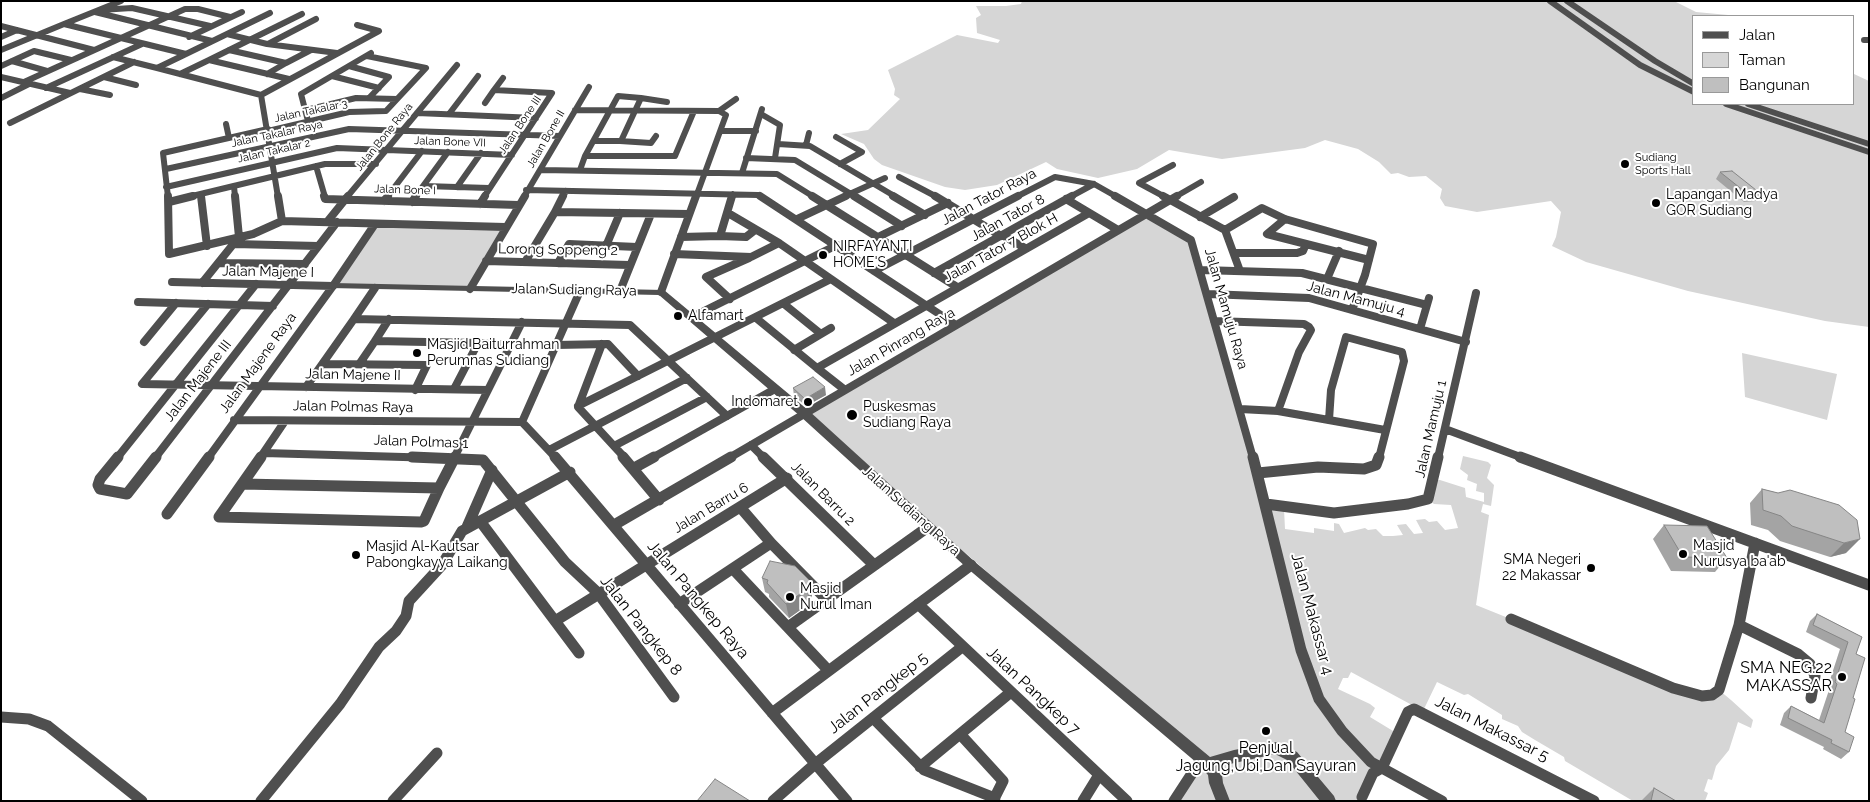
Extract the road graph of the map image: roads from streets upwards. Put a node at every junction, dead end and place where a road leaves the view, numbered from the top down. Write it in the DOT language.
graph roads {
  1 [pos="121,1"];
  2 [pos="1550,1"];
  3 [pos="1567,1"];
  4 [pos="98,11"];
  5 [pos="242,12"];
  6 [pos="270,13"];
  7 [pos="302,14"];
  8 [pos="110,16"];
  9 [pos="168,17"];
  10 [pos="230,17"];
  11 [pos="316,19"];
  12 [pos="64,24"];
  13 [pos="357,25"];
  14 [pos="1,26"];
  15 [pos="147,26"];
  16 [pos="210,26"];
  17 [pos="17,30"];
  18 [pos="227,34"];
  19 [pos="36,35"];
  20 [pos="1,37"];
  21 [pos="189,37"];
  22 [pos="122,38"];
  23 [pos="249,40"];
  24 [pos="58,41"];
  25 [pos="212,41"];
  26 [pos="50,44"];
  27 [pos="142,44"];
  28 [pos="268,44"];
  29 [pos="1630,44"];
  30 [pos="1609,45"];
  31 [pos="42,48"];
  32 [pos="1,50"];
  33 [pos="94,50"];
  34 [pos="229,50"];
  35 [pos="311,50"];
  36 [pos="34,51"];
  37 [pos="186,54"];
  38 [pos="337,54"];
  39 [pos="114,57"];
  40 [pos="71,60"];
  41 [pos="209,60"];
  42 [pos="12,61"];
  43 [pos="134,62"];
  44 [pos="286,63"];
  45 [pos="457,65"];
  46 [pos="1,66"];
  47 [pos="349,66"];
  48 [pos="157,68"];
  49 [pos="47,71"];
  50 [pos="180,74"];
  51 [pos="267,74"];
  52 [pos="332,76"];
  53 [pos="478,76"];
  54 [pos="1,77"];
  55 [pos="104,77"];
  56 [pos="502,78"];
  57 [pos="288,79"];
  58 [pos="24,82"];
  59 [pos="1692,83"];
  60 [pos="31,84"];
  61 [pos="136,85"];
  62 [pos="589,87"];
  63 [pos="46,88"];
  64 [pos="379,88"];
  65 [pos="80,89"];
  66 [pos="494,90"];
  67 [pos="1692,91"];
  68 [pos="70,93"];
  69 [pos="110,95"];
  70 [pos="261,95"];
  71 [pos="1,98"];
  72 [pos="369,98"];
  73 [pos="641,98"];
  74 [pos="397,99"];
  75 [pos="736,99"];
  76 [pos="667,102"];
  77 [pos="485,103"];
  78 [pos="1729,105"];
  79 [pos="1751,105"];
  80 [pos="306,110"];
  81 [pos="574,110"];
  82 [pos="610,111"];
  83 [pos="636,111"];
  84 [pos="694,111"];
  85 [pos="719,111"];
  86 [pos="417,113"];
  87 [pos="449,114"];
  88 [pos="536,118"];
  89 [pos="308,121"];
  90 [pos="10,124"];
  91 [pos="226,124"];
  92 [pos="268,130"];
  93 [pos="402,131"];
  94 [pos="721,131"];
  95 [pos="756,131"];
  96 [pos="809,133"];
  97 [pos="524,136"];
  98 [pos="560,136"];
  99 [pos="656,136"];
  100 [pos="836,137"];
  101 [pos="229,138"];
  102 [pos="594,141"];
  103 [pos="620,142"];
  104 [pos="778,144"];
  105 [pos="1869,144"];
  106 [pos="270,145"];
  107 [pos="806,145"];
  108 [pos="387,150"];
  109 [pos="422,152"];
  110 [pos="448,152"];
  111 [pos="1869,152"];
  112 [pos="481,153"];
  113 [pos="512,155"];
  114 [pos="585,156"];
  115 [pos="675,156"];
  116 [pos="746,158"];
  117 [pos="775,158"];
  118 [pos="273,162"];
  119 [pos="376,164"];
  120 [pos="840,164"];
  121 [pos="316,166"];
  122 [pos="1173,166"];
  123 [pos="166,169"];
  124 [pos="541,170"];
  125 [pos="580,170"];
  126 [pos="668,172"];
  127 [pos="705,173"];
  128 [pos="742,173"];
  129 [pos="274,176"];
  130 [pos="885,178"];
  131 [pos="899,178"];
  132 [pos="1201,182"];
  133 [pos="872,184"];
  134 [pos="1094,184"];
  135 [pos="234,186"];
  136 [pos="424,186"];
  137 [pos="166,187"];
  138 [pos="457,187"];
  139 [pos="489,188"];
  140 [pos="526,190"];
  141 [pos="566,191"];
  142 [pos="698,193"];
  143 [pos="201,194"];
  144 [pos="733,194"];
  145 [pos="850,195"];
  146 [pos="1234,197"];
  147 [pos="1066,199"];
  148 [pos="346,200"];
  149 [pos="1168,200"];
  150 [pos="384,201"];
  151 [pos="169,202"];
  152 [pos="412,202"];
  153 [pos="520,203"];
  154 [pos="948,203"];
  155 [pos="480,204"];
  156 [pos="829,204"];
  157 [pos="555,212"];
  158 [pos="620,213"];
  159 [pos="728,213"];
  160 [pos="1089,213"];
  161 [pos="651,214"];
  162 [pos="689,214"];
  163 [pos="1144,214"];
  164 [pos="925,215"];
  165 [pos="1200,217"];
  166 [pos="798,219"];
  167 [pos="974,219"];
  168 [pos="282,220"];
  169 [pos="1285,220"];
  170 [pos="326,222"];
  171 [pos="337,222"];
  172 [pos="375,224"];
  173 [pos="902,226"];
  174 [pos="505,227"];
  175 [pos="755,230"];
  176 [pos="1118,230"];
  177 [pos="1225,230"];
  178 [pos="1002,235"];
  179 [pos="720,236"];
  180 [pos="880,236"];
  181 [pos="681,237"];
  182 [pos="239,238"];
  183 [pos="779,243"];
  184 [pos="234,244"];
  185 [pos="1306,244"];
  186 [pos="837,245"];
  187 [pos="207,246"];
  188 [pos="318,246"];
  189 [pos="606,246"];
  190 [pos="637,247"];
  191 [pos="1025,248"];
  192 [pos="1339,251"];
  193 [pos="1236,253"];
  194 [pos="674,254"];
  195 [pos="907,254"];
  196 [pos="751,257"];
  197 [pos="1369,260"];
  198 [pos="221,261"];
  199 [pos="486,261"];
  200 [pos="806,261"];
  201 [pos="525,262"];
  202 [pos="558,263"];
  203 [pos="304,264"];
  204 [pos="629,264"];
  205 [pos="1201,270"];
  206 [pos="874,271"];
  207 [pos="1240,271"];
  208 [pos="934,272"];
  209 [pos="831,279"];
  210 [pos="1327,279"];
  211 [pos="172,282"];
  212 [pos="202,283"];
  213 [pos="256,284"];
  214 [pos="290,285"];
  215 [pos="333,286"];
  216 [pos="957,287"];
  217 [pos="1359,287"];
  218 [pos="375,288"];
  219 [pos="470,289"];
  220 [pos="580,291"];
  221 [pos="620,291"];
  222 [pos="661,292"];
  223 [pos="1476,293"];
  224 [pos="1208,294"];
  225 [pos="730,299"];
  226 [pos="138,302"];
  227 [pos="176,303"];
  228 [pos="208,304"];
  229 [pos="240,304"];
  230 [pos="784,304"];
  231 [pos="925,305"];
  232 [pos="273,306"];
  233 [pos="1352,310"];
  234 [pos="692,317"];
  235 [pos="756,318"];
  236 [pos="354,319"];
  237 [pos="389,319"];
  238 [pos="1214,321"];
  239 [pos="522,322"];
  240 [pos="565,323"];
  241 [pos="894,323"];
  242 [pos="956,325"];
  243 [pos="831,328"];
  244 [pos="1420,329"];
  245 [pos="821,334"];
  246 [pos="714,337"];
  247 [pos="375,341"];
  248 [pos="144,342"];
  249 [pos="1466,342"];
  250 [pos="478,343"];
  251 [pos="510,344"];
  252 [pos="602,344"];
  253 [pos="556,345"];
  254 [pos="794,350"];
  255 [pos="668,361"];
  256 [pos="324,364"];
  257 [pos="360,364"];
  258 [pos="817,368"];
  259 [pos="638,376"];
  260 [pos="687,378"];
  261 [pos="142,382"];
  262 [pos="175,384"];
  263 [pos="212,386"];
  264 [pos="258,387"];
  265 [pos="306,387"];
  266 [pos="454,389"];
  267 [pos="775,389"];
  268 [pos="415,390"];
  269 [pos="488,390"];
  270 [pos="846,390"];
  271 [pos="706,397"];
  272 [pos="578,406"];
  273 [pos="1240,409"];
  274 [pos="1278,411"];
  275 [pos="804,413"];
  276 [pos="727,416"];
  277 [pos="234,420"];
  278 [pos="285,420"];
  279 [pos="1329,420"];
  280 [pos="472,422"];
  281 [pos="522,422"];
  282 [pos="595,426"];
  283 [pos="1445,429"];
  284 [pos="1385,430"];
  285 [pos="751,445"];
  286 [pos="614,446"];
  287 [pos="549,450"];
  288 [pos="264,453"];
  289 [pos="456,458"];
  290 [pos="634,468"];
  291 [pos="492,470"];
  292 [pos="570,472"];
  293 [pos="1258,473"];
  294 [pos="787,478"];
  295 [pos="242,484"];
  296 [pos="439,488"];
  297 [pos="515,500"];
  298 [pos="659,500"];
  299 [pos="1266,504"];
  300 [pos="740,507"];
  301 [pos="167,514"];
  302 [pos="480,521"];
  303 [pos="614,525"];
  304 [pos="467,527"];
  305 [pos="928,527"];
  306 [pos="542,532"];
  307 [pos="771,544"];
  308 [pos="1755,544"];
  309 [pos="647,564"];
  310 [pos="874,565"];
  311 [pos="971,565"];
  312 [pos="733,569"];
  313 [pos="1869,585"];
  314 [pos="598,593"];
  315 [pos="826,600"];
  316 [pos="679,604"];
  317 [pos="918,604"];
  318 [pos="1511,620"];
  319 [pos="554,621"];
  320 [pos="1739,625"];
  321 [pos="788,627"];
  322 [pos="962,647"];
  323 [pos="579,653"];
  324 [pos="828,670"];
  325 [pos="1010,692"];
  326 [pos="674,696"];
  327 [pos="1811,698"];
  328 [pos="772,713"];
  329 [pos="1,717"];
  330 [pos="873,718"];
  331 [pos="960,734"];
  332 [pos="436,753"];
  333 [pos="1202,758"];
  334 [pos="814,764"];
  335 [pos="1217,765"];
  336 [pos="920,767"];
  337 [pos="1382,768"];
  338 [pos="1099,775"];
  339 [pos="1362,797"];
  340 [pos="994,799"];
  341 [pos="142,801"];
  342 [pos="261,801"];
  343 [pos="394,801"];
  344 [pos="773,801"];
  345 [pos="847,801"];
  346 [pos="1083,801"];
  347 [pos="1127,801"];
  348 [pos="1174,801"];
  349 [pos="1223,801"];
  350 [pos="1329,801"];
  351 [pos="1442,801"];
  352 [pos="1594,801"];
  1 -- 4 [label="street"];
  2 -- 30 [label="street"];
  3 -- 29 [label="street"];
  4 -- 8 [label="street"];
  4 -- 9 [label="street"];
  4 -- 12 [label="street"];
  5 -- 10 [label="street"];
  6 -- 18 [label="street"];
  7 -- 23 [label="street"];
  8 -- 15 [label="street"];
  9 -- 10 [label="street"];
  9 -- 15 [label="street"];
  9 -- 16 [label="street"];
  10 -- 16 [label="street"];
  11 -- 28 [label="street"];
  12 -- 19 [label="street"];
  12 -- 22 [label="street"];
  13 -- 38 [label="street"];
  14 -- 17 [label="street"];
  15 -- 21 [label="street"];
  15 -- 22 [label="street"];
  16 -- 21 [label="street"];
  17 -- 19 [label="street"];
  17 -- 20 [label="street"];
  18 -- 23 [label="street"];
  18 -- 25 [label="street"];
  19 -- 24 [label="street"];
  19 -- 32 [label="street"];
  21 -- 25 [label="street"];
  22 -- 27 [label="street"];
  22 -- 33 [label="street"];
  23 -- 28 [label="street"];
  23 -- 34 [label="street"];
  24 -- 26 [label="street"];
  24 -- 33 [label="street"];
  25 -- 37 [label="street"];
  27 -- 37 [label="street"];
  27 -- 39 [label="street"];
  28 -- 35 [label="street"];
  29 -- 30 [label="street"];
  29 -- 59 [label="street"];
  30 -- 67 [label="street"];
  31 -- 36 [label="street"];
  33 -- 40 [label="street"];
  34 -- 41 [label="street"];
  34 -- 44 [label="street"];
  35 -- 38 [label="street"];
  35 -- 44 [label="street"];
  36 -- 40 [label="street"];
  36 -- 42 [label="street"];
  37 -- 48 [label="street"];
  38 -- 57 [label="street"];
  39 -- 43 [label="street"];
  39 -- 63 [label="street"];
  40 -- 49 [label="street"];
  41 -- 50 [label="street"];
  41 -- 51 [label="street"];
  42 -- 46 [label="street"];
  42 -- 49 [label="street"];
  43 -- 48 [label="street"];
  43 -- 55 [label="street"];
  44 -- 51 [label="street"];
  45 -- 86 [label="street, Jalan Bone Raya"];
  47 -- 52 [label="street"];
  47 -- 64 [label="street"];
  47 -- 74 [label="street"];
  48 -- 50 [label="street"];
  49 -- 58 [label="street"];
  50 -- 70 [label="street"];
  51 -- 57 [label="street"];
  52 -- 64 [label="street"];
  52 -- 80 [label="street"];
  53 -- 87 [label="street"];
  54 -- 58 [label="street"];
  55 -- 61 [label="street"];
  55 -- 65 [label="street"];
  56 -- 66 [label="street"];
  57 -- 70 [label="street"];
  58 -- 60 [label="street"];
  60 -- 63 [label="street"];
  60 -- 71 [label="street"];
  62 -- 81 [label="street, Jalan Bone II"];
  63 -- 68 [label="street"];
  64 -- 72 [label="street"];
  65 -- 68 [label="street"];
  65 -- 69 [label="street"];
  66 -- 77 [label="street"];
  66 -- 88 [label="street, Jalan Bone III"];
  68 -- 90 [label="street"];
  70 -- 92 [label="street"];
  72 -- 74 [label="street"];
  72 -- 80 [label="street"];
  73 -- 76 [label="street"];
  73 -- 82 [label="street"];
  73 -- 83 [label="street"];
  74 -- 89 [label="street, Jalan Takalar 3"];
  75 -- 85 [label="street"];
  78 -- 111 [label="street"];
  79 -- 105 [label="street"];
  80 -- 89 [label="street"];
  81 -- 82 [label="street"];
  81 -- 98 [label="street, Jalan Bone II"];
  82 -- 83 [label="street"];
  82 -- 102 [label="street"];
  83 -- 84 [label="street"];
  83 -- 103 [label="street"];
  84 -- 85 [label="street"];
  84 -- 115 [label="street"];
  85 -- 94 [label="street"];
  86 -- 87 [label="street"];
  86 -- 93 [label="street, Jalan Bone Raya"];
  87 -- 88 [label="street"];
  88 -- 97 [label="street, Jalan Bone III"];
  89 -- 92 [label="street, Jalan Takalar 3"];
  91 -- 101 [label="street"];
  92 -- 101 [label="street, Jalan Takalar 3"];
  92 -- 106 [label="street"];
  93 -- 97 [label="street, Jalan Takalar Raya"];
  93 -- 106 [label="street, Jalan Takalar Raya"];
  93 -- 108 [label="street, Jalan Bone Raya"];
  94 -- 95 [label="street"];
  94 -- 127 [label="street"];
  95 -- 104 [label="street"];
  95 -- 116 [label="street"];
  96 -- 107 [label="street"];
  97 -- 98 [label="street, Jalan Takalar Raya"];
  97 -- 113 [label="street, Jalan Bone III"];
  98 -- 124 [label="street, Jalan Bone II"];
  99 -- 103 [label="street"];
  100 -- 120 [label="street"];
  101 -- 123 [label="street, Jalan Takalar 3"];
  102 -- 103 [label="street"];
  102 -- 114 [label="street"];
  104 -- 107 [label="street"];
  104 -- 117 [label="street"];
  106 -- 118 [label="street"];
  106 -- 123 [label="street, Jalan Takalar Raya"];
  107 -- 120 [label="street"];
  108 -- 109 [label="street, Jalan Bone VII"];
  108 -- 118 [label="street, Jalan Takalar 2"];
  108 -- 119 [label="street, Jalan Bone Raya"];
  109 -- 110 [label="street, Jalan Bone VII"];
  109 -- 150 [label="street"];
  110 -- 112 [label="street, Jalan Bone VII"];
  110 -- 136 [label="street"];
  112 -- 113 [label="street, Jalan Bone VII"];
  112 -- 138 [label="street"];
  113 -- 139 [label="street, Jalan Bone III"];
  114 -- 115 [label="street"];
  114 -- 125 [label="street"];
  115 -- 126 [label="street"];
  116 -- 117 [label="street"];
  116 -- 128 [label="street"];
  117 -- 145 [label="street"];
  118 -- 129 [label="street"];
  118 -- 137 [label="street, Jalan Takalar 2"];
  119 -- 121 [label="street"];
  119 -- 148 [label="street, Jalan Bone Raya"];
  120 -- 133 [label="street"];
  121 -- 129 [label="street"];
  121 -- 148 [label="street, Jalan Bone I"];
  122 -- 149 [label="street"];
  123 -- 137 [label="street"];
  124 -- 125 [label="street"];
  124 -- 140 [label="street, Jalan Bone II"];
  125 -- 126 [label="street"];
  126 -- 127 [label="street"];
  127 -- 128 [label="street"];
  127 -- 142 [label="street"];
  128 -- 156 [label="street"];
  129 -- 135 [label="street"];
  129 -- 168 [label="street"];
  130 -- 133 [label="street"];
  131 -- 154 [label="street"];
  132 -- 149 [label="street, Jalan Pinrang Raya"];
  133 -- 145 [label="street"];
  133 -- 164 [label="street"];
  134 -- 147 [label="street, Jalan Tator 8"];
  134 -- 163 [label="street, Jalan Tator Raya"];
  134 -- 167 [label="street, Jalan Tator Raya"];
  135 -- 143 [label="street"];
  135 -- 182 [label="street"];
  136 -- 138 [label="street"];
  136 -- 152 [label="street"];
  137 -- 151 [label="street"];
  138 -- 139 [label="street"];
  139 -- 155 [label="street, Jalan Bone III"];
  140 -- 141 [label="street"];
  140 -- 153 [label="street, Jalan Bone II"];
  141 -- 142 [label="street"];
  141 -- 157 [label="street"];
  142 -- 144 [label="street"];
  142 -- 162 [label="street"];
  143 -- 151 [label="street"];
  143 -- 187 [label="street"];
  144 -- 159 [label="street"];
  144 -- 166 [label="street"];
  145 -- 156 [label="street"];
  145 -- 173 [label="street"];
  146 -- 165 [label="street"];
  147 -- 160 [label="street"];
  147 -- 178 [label="street, Jalan Tator 8"];
  148 -- 150 [label="street, Jalan Bone I"];
  148 -- 170 [label="street, Jalan Bone Raya"];
  149 -- 163 [label="street, Jalan Pinrang Raya"];
  149 -- 165 [label="street"];
  150 -- 152 [label="street, Jalan Bone I"];
  151 -- 187 [label="street"];
  152 -- 155 [label="street, Jalan Bone I"];
  153 -- 155 [label="street, Jalan Bone I"];
  153 -- 174 [label="street, Jalan Bone II"];
  154 -- 164 [label="street"];
  154 -- 167 [label="street"];
  156 -- 166 [label="street"];
  156 -- 180 [label="street"];
  157 -- 158 [label="street"];
  157 -- 201 [label="street"];
  158 -- 161 [label="street"];
  158 -- 189 [label="street"];
  159 -- 175 [label="street"];
  159 -- 179 [label="street"];
  160 -- 176 [label="street"];
  160 -- 191 [label="street, Jalan Tator 7 Blok H"];
  161 -- 162 [label="street"];
  161 -- 190 [label="street"];
  162 -- 181 [label="street"];
  163 -- 176 [label="street, Jalan Pinrang Raya"];
  163 -- 205 [label="street, Jalan Mamuju Raya"];
  164 -- 173 [label="street"];
  165 -- 177 [label="street"];
  166 -- 186 [label="street"];
  167 -- 178 [label="street"];
  167 -- 195 [label="street, Jalan Tator Raya"];
  168 -- 170 [label="street"];
  168 -- 182 [label="street"];
  169 -- 177 [label="street"];
  169 -- 185 [label="street"];
  169 -- 197 [label="street"];
  170 -- 171 [label="street"];
  171 -- 172 [label="street"];
  171 -- 188 [label="street, Jalan Majene III"];
  172 -- 174 [label="street"];
  172 -- 215 [label="street"];
  173 -- 180 [label="street"];
  174 -- 199 [label="street, Jalan Bone II"];
  175 -- 179 [label="street"];
  175 -- 183 [label="street"];
  176 -- 242 [label="street, Jalan Pinrang Raya"];
  177 -- 193 [label="street"];
  178 -- 191 [label="street"];
  178 -- 208 [label="street, Jalan Tator 8"];
  179 -- 181 [label="street"];
  180 -- 195 [label="street"];
  181 -- 194 [label="street"];
  182 -- 184 [label="street, Jalan Majene I"];
  182 -- 187 [label="street"];
  183 -- 196 [label="street"];
  183 -- 200 [label="street"];
  184 -- 188 [label="street"];
  184 -- 198 [label="street, Jalan Majene I"];
  185 -- 192 [label="street"];
  185 -- 193 [label="street"];
  186 -- 200 [label="street"];
  186 -- 206 [label="street"];
  188 -- 203 [label="street, Jalan Majene III"];
  189 -- 190 [label="street"];
  189 -- 202 [label="street"];
  190 -- 204 [label="street"];
  191 -- 216 [label="street, Jalan Tator 7 Blok H"];
  192 -- 197 [label="street"];
  192 -- 210 [label="street"];
  193 -- 207 [label="street"];
  194 -- 196 [label="street"];
  194 -- 222 [label="street"];
  195 -- 206 [label="street, Jalan Tator Raya"];
  195 -- 208 [label="street"];
  196 -- 225 [label="street"];
  197 -- 217 [label="street"];
  198 -- 203 [label="street"];
  198 -- 212 [label="street, Jalan Majene I"];
  199 -- 201 [label="street, Lorong Soppeng 2"];
  199 -- 219 [label="street, Jalan Bone II"];
  200 -- 209 [label="street"];
  200 -- 225 [label="street"];
  201 -- 202 [label="street, Lorong Soppeng 2"];
  202 -- 204 [label="street, Lorong Soppeng 2"];
  203 -- 214 [label="street, Jalan Majene III"];
  204 -- 221 [label="street"];
  205 -- 207 [label="street"];
  205 -- 224 [label="street, Jalan Mamuju Raya"];
  206 -- 231 [label="street"];
  207 -- 210 [label="street"];
  208 -- 216 [label="street"];
  209 -- 230 [label="street"];
  209 -- 241 [label="street"];
  210 -- 217 [label="street"];
  211 -- 212 [label="street, Jalan Majene I"];
  212 -- 213 [label="street, Jalan Majene I"];
  213 -- 214 [label="street, Jalan Majene I"];
  213 -- 229 [label="street"];
  214 -- 215 [label="street, Jalan Majene I"];
  214 -- 232 [label="street, Jalan Majene III"];
  215 -- 218 [label="street, Jalan Sudiang Raya"];
  215 -- 264 [label="street, Jalan Majene Raya"];
  216 -- 231 [label="street, Jalan Tator 7 Blok H"];
  217 -- 233 [label="street"];
  217 -- 244 [label="street"];
  218 -- 219 [label="street, Jalan Sudiang Raya"];
  218 -- 236 [label="street"];
  219 -- 220 [label="street, Jalan Sudiang Raya"];
  220 -- 221 [label="street, Jalan Sudiang Raya"];
  220 -- 240 [label="street"];
  221 -- 222 [label="street, Jalan Sudiang Raya"];
  222 -- 234 [label="street, Jalan Sudiang Raya"];
  223 -- 249 [label="street, Jalan Mamuju 1"];
  224 -- 233 [label="street, Jalan Mamuju 4"];
  224 -- 238 [label="street, Jalan Mamuju Raya"];
  225 -- 234 [label="street"];
  226 -- 227 [label="street"];
  227 -- 228 [label="street"];
  227 -- 248 [label="street"];
  228 -- 229 [label="street"];
  228 -- 261 [label="street"];
  229 -- 232 [label="street"];
  229 -- 262 [label="street"];
  230 -- 235 [label="street"];
  230 -- 245 [label="street"];
  231 -- 241 [label="street, Jalan Tator 7 Blok H"];
  231 -- 242 [label="street"];
  232 -- 263 [label="street, Jalan Majene III"];
  233 -- 244 [label="street, Jalan Mamuju 4"];
  234 -- 246 [label="street, Jalan Sudiang Raya"];
  235 -- 246 [label="street"];
  235 -- 254 [label="street"];
  236 -- 237 [label="street"];
  236 -- 256 [label="street"];
  237 -- 239 [label="street"];
  237 -- 247 [label="street"];
  238 -- 273 [label="street, Jalan Mamuju Raya"];
  238 -- 274 [label="street"];
  239 -- 240 [label="street"];
  239 -- 251 [label="street"];
  240 -- 253 [label="street"];
  240 -- 255 [label="street"];
  241 -- 258 [label="street, Jalan Tator 7 Blok H"];
  242 -- 270 [label="street, Jalan Pinrang Raya"];
  243 -- 245 [label="street"];
  244 -- 249 [label="street, Jalan Mamuju 4"];
  245 -- 254 [label="street"];
  246 -- 255 [label="street"];
  246 -- 267 [label="street, Jalan Sudiang Raya"];
  247 -- 250 [label="street"];
  247 -- 257 [label="street"];
  249 -- 283 [label="street, Jalan Mamuju 1"];
  250 -- 251 [label="street"];
  250 -- 266 [label="street"];
  251 -- 269 [label="street"];
  252 -- 253 [label="street"];
  252 -- 259 [label="street"];
  252 -- 272 [label="street"];
  253 -- 281 [label="street"];
  254 -- 258 [label="street"];
  255 -- 259 [label="street"];
  255 -- 260 [label="street"];
  256 -- 257 [label="street"];
  256 -- 265 [label="street"];
  257 -- 268 [label="street"];
  258 -- 270 [label="street"];
  259 -- 272 [label="street"];
  260 -- 271 [label="street"];
  260 -- 282 [label="street"];
  261 -- 262 [label="street, Jalan Majene II"];
  262 -- 263 [label="street, Jalan Majene II"];
  262 -- 263 [label="street, Jalan Majene III"];
  263 -- 264 [label="street, Jalan Majene II"];
  264 -- 265 [label="street, Jalan Majene II"];
  264 -- 277 [label="street, Jalan Majene Raya"];
  265 -- 268 [label="street, Jalan Majene II"];
  266 -- 268 [label="street, Jalan Majene II"];
  266 -- 269 [label="street, Jalan Majene II"];
  267 -- 275 [label="street, Jalan Sudiang Raya"];
  267 -- 276 [label="street"];
  269 -- 280 [label="street"];
  270 -- 275 [label="street, Jalan Pinrang Raya"];
  271 -- 276 [label="street"];
  271 -- 286 [label="street"];
  272 -- 282 [label="street"];
  273 -- 274 [label="street"];
  273 -- 293 [label="street, Jalan Makassar 4"];
  274 -- 279 [label="street"];
  275 -- 285 [label="street, Jalan Pinrang Raya"];
  275 -- 305 [label="street, Jalan Sudiang Raya"];
  276 -- 290 [label="street"];
  277 -- 278 [label="street, Jalan Polmas Raya"];
  277 -- 301 [label="street, Jalan Majene Raya"];
  278 -- 280 [label="street, Jalan Polmas Raya"];
  278 -- 288 [label="street"];
  279 -- 284 [label="street"];
  279 -- 284 [label="street"];
  280 -- 281 [label="street, Jalan Polmas Raya"];
  280 -- 289 [label="street"];
  281 -- 287 [label="street, Jalan Pangkep Raya"];
  282 -- 286 [label="street"];
  282 -- 287 [label="street"];
  283 -- 299 [label="street, Jalan Mamuju 1"];
  283 -- 308 [label="street"];
  284 -- 293 [label="street"];
  285 -- 294 [label="street, Jalan Barru 2"];
  285 -- 298 [label="street, Jalan Pinrang Raya"];
  286 -- 290 [label="street"];
  287 -- 292 [label="street, Jalan Pangkep Raya"];
  288 -- 289 [label="street, Jalan Polmas 1"];
  288 -- 295 [label="street"];
  289 -- 291 [label="street, Jalan Polmas 1"];
  289 -- 296 [label="street"];
  290 -- 298 [label="street"];
  291 -- 297 [label="street, Jalan Polmas 1"];
  291 -- 304 [label="street"];
  292 -- 297 [label="street"];
  292 -- 303 [label="street, Jalan Pangkep Raya"];
  293 -- 299 [label="street, Jalan Makassar 4"];
  294 -- 300 [label="street, Jalan Barru 6"];
  294 -- 310 [label="street, Jalan Barru 2"];
  295 -- 296 [label="street"];
  295 -- 296 [label="street"];
  297 -- 302 [label="street"];
  297 -- 306 [label="street, Jalan Polmas 1"];
  298 -- 303 [label="street, Jalan Pinrang Raya"];
  299 -- 337 [label="street, Jalan Makassar 4"];
  300 -- 307 [label="street"];
  300 -- 309 [label="street, Jalan Barru 6"];
  302 -- 304 [label="street"];
  302 -- 319 [label="street"];
  303 -- 309 [label="street, Jalan Pangkep Raya"];
  304 -- 342 [label="street"];
  305 -- 310 [label="street"];
  305 -- 311 [label="street, Jalan Sudiang Raya"];
  306 -- 314 [label="street, Jalan Pangkep 8"];
  307 -- 312 [label="street"];
  307 -- 315 [label="street"];
  308 -- 313 [label="street"];
  308 -- 320 [label="street"];
  309 -- 314 [label="street, Jalan Barru 6"];
  309 -- 316 [label="street, Jalan Pangkep Raya"];
  310 -- 315 [label="street"];
  311 -- 317 [label="street"];
  311 -- 333 [label="street, Jalan Sudiang Raya"];
  312 -- 316 [label="street"];
  312 -- 321 [label="street"];
  314 -- 319 [label="street"];
  314 -- 326 [label="street, Jalan Pangkep 8"];
  315 -- 321 [label="street"];
  316 -- 328 [label="street, Jalan Pangkep Raya"];
  317 -- 322 [label="street, Jalan Pangkep 7"];
  317 -- 324 [label="street"];
  318 -- 320 [label="street"];
  319 -- 323 [label="street"];
  320 -- 327 [label="street"];
  321 -- 324 [label="street"];
  322 -- 325 [label="street, Jalan Pangkep 7"];
  322 -- 330 [label="street, Jalan Pangkep 5"];
  324 -- 328 [label="street"];
  325 -- 331 [label="street"];
  325 -- 338 [label="street, Jalan Pangkep 7"];
  328 -- 334 [label="street, Jalan Pangkep Raya"];
  329 -- 341 [label="street"];
  330 -- 334 [label="street, Jalan Pangkep 5"];
  330 -- 336 [label="street"];
  331 -- 336 [label="street"];
  331 -- 340 [label="street"];
  332 -- 343 [label="street"];
  333 -- 335 [label="street, Jalan Sudiang Raya"];
  333 -- 348 [label="street"];
  334 -- 344 [label="street"];
  334 -- 345 [label="street, Jalan Pangkep Raya"];
  335 -- 349 [label="street"];
  335 -- 350 [label="street"];
  336 -- 340 [label="street"];
  337 -- 339 [label="street, Jalan Makassar 5"];
  337 -- 351 [label="street, Jalan Makassar 4"];
  337 -- 352 [label="street, Jalan Makassar 5"];
  338 -- 346 [label="street"];
  338 -- 347 [label="street, Jalan Pangkep 7"];
}
